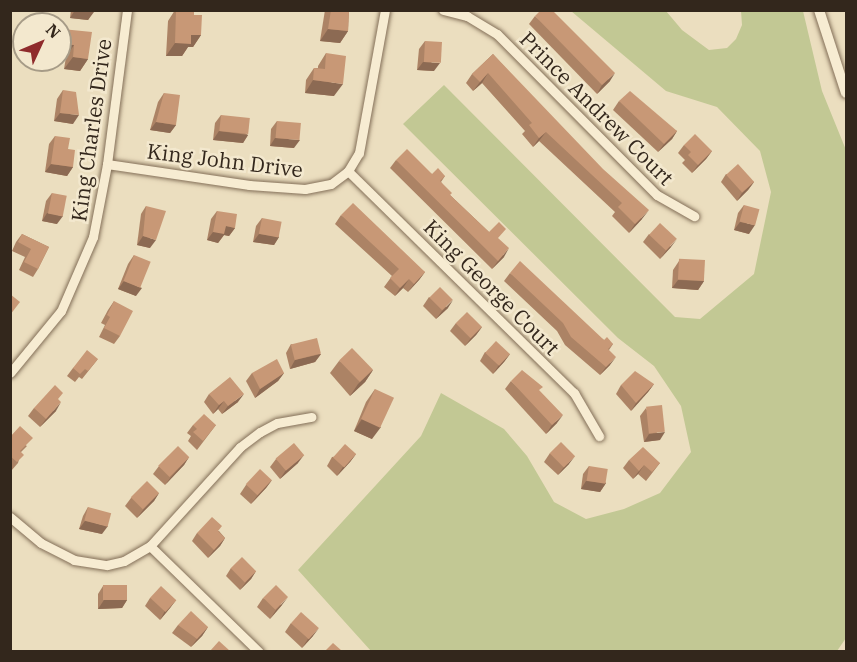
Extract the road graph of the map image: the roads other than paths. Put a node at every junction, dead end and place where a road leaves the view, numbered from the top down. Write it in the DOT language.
graph roads {
  1 [pos="127,10"];
  2 [pos="385,10"];
  3 [pos="443,10"];
  4 [pos="819,10"];
  5 [pos="846,93"];
  6 [pos="107,164"];
  7 [pos="348,171"];
  8 [pos="694,216"];
  9 [pos="10,373"];
  10 [pos="311,417"];
  11 [pos="599,436"];
  12 [pos="10,517"];
  13 [pos="150,546"];
  14 [pos="259,651"];
  1 -- 6 [label="street, King Charles Drive"];
  2 -- 7 [label="street"];
  3 -- 8 [label="street, Prince Andrew Court"];
  4 -- 5 [label="street"];
  6 -- 7 [label="street, King John Drive"];
  6 -- 9 [label="street, King Charles Drive"];
  7 -- 11 [label="street, King George Court"];
  10 -- 13 [label="street"];
  12 -- 13 [label="street"];
  13 -- 14 [label="street"];
}
